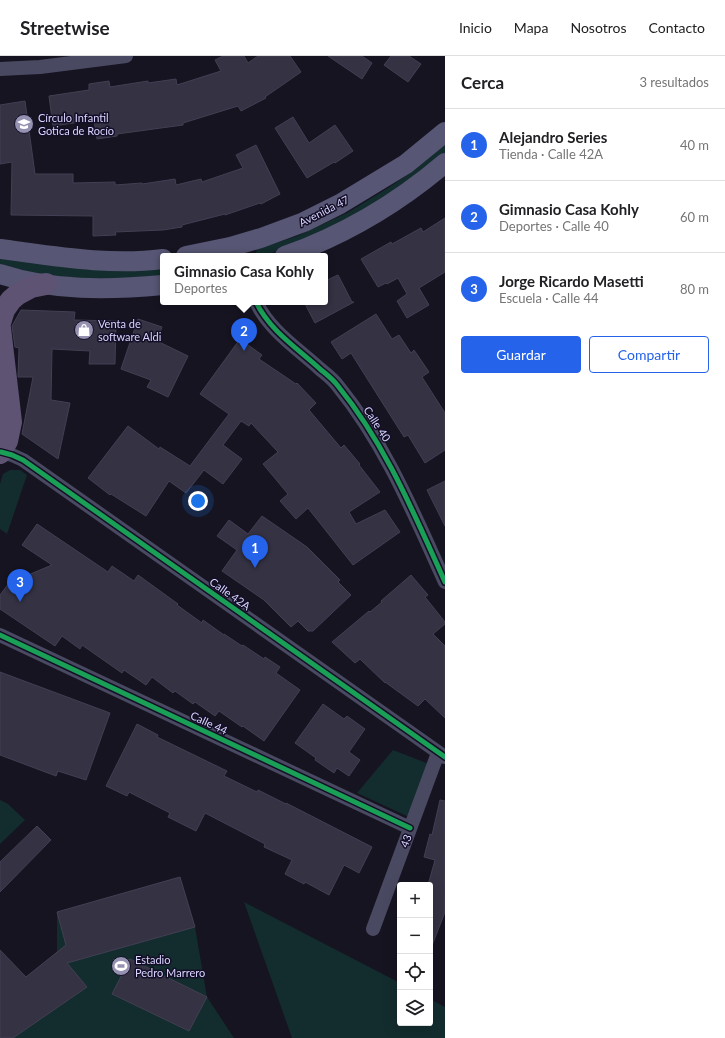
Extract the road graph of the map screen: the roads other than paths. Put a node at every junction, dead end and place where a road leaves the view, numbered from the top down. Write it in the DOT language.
graph roads {
  1 [pos="126,56"];
  2 [pos="0,69"];
  3 [pos="445,132"];
  4 [pos="445,163"];
  5 [pos="0,249"];
  6 [pos="232,251"];
  7 [pos="214,253"];
  8 [pos="293,253"];
  9 [pos="160,259"];
  10 [pos="0,274"];
  11 [pos="46,284"];
  12 [pos="160,285"];
  13 [pos="258,305"];
  14 [pos="0,323"];
  15 [pos="0,328"];
  16 [pos="0,452"];
  17 [pos="445,582"];
  18 [pos="0,636"];
  19 [pos="442,755"];
  20 [pos="410,828"];
  21 [pos="374,929"];
  1 -- 2 [label="street"];
  3 -- 6 [label="main road, Avenida 47"];
  4 -- 8 [label="main road"];
  5 -- 9 [label="main road"];
  6 -- 7 [label="main road, Avenida 47"];
  10 -- 11 [label="main road"];
  11 -- 12 [label="main road"];
  11 -- 14 [label="main road"];
  13 -- 17 [label="street, Calle 40"];
  15 -- 16 [label="main road"];
  16 -- 19 [label="street, Calle 42A"];
  18 -- 20 [label="street, Calle 44"];
  19 -- 20 [label="street, 43"];
  20 -- 21 [label="street, 43"];
}
